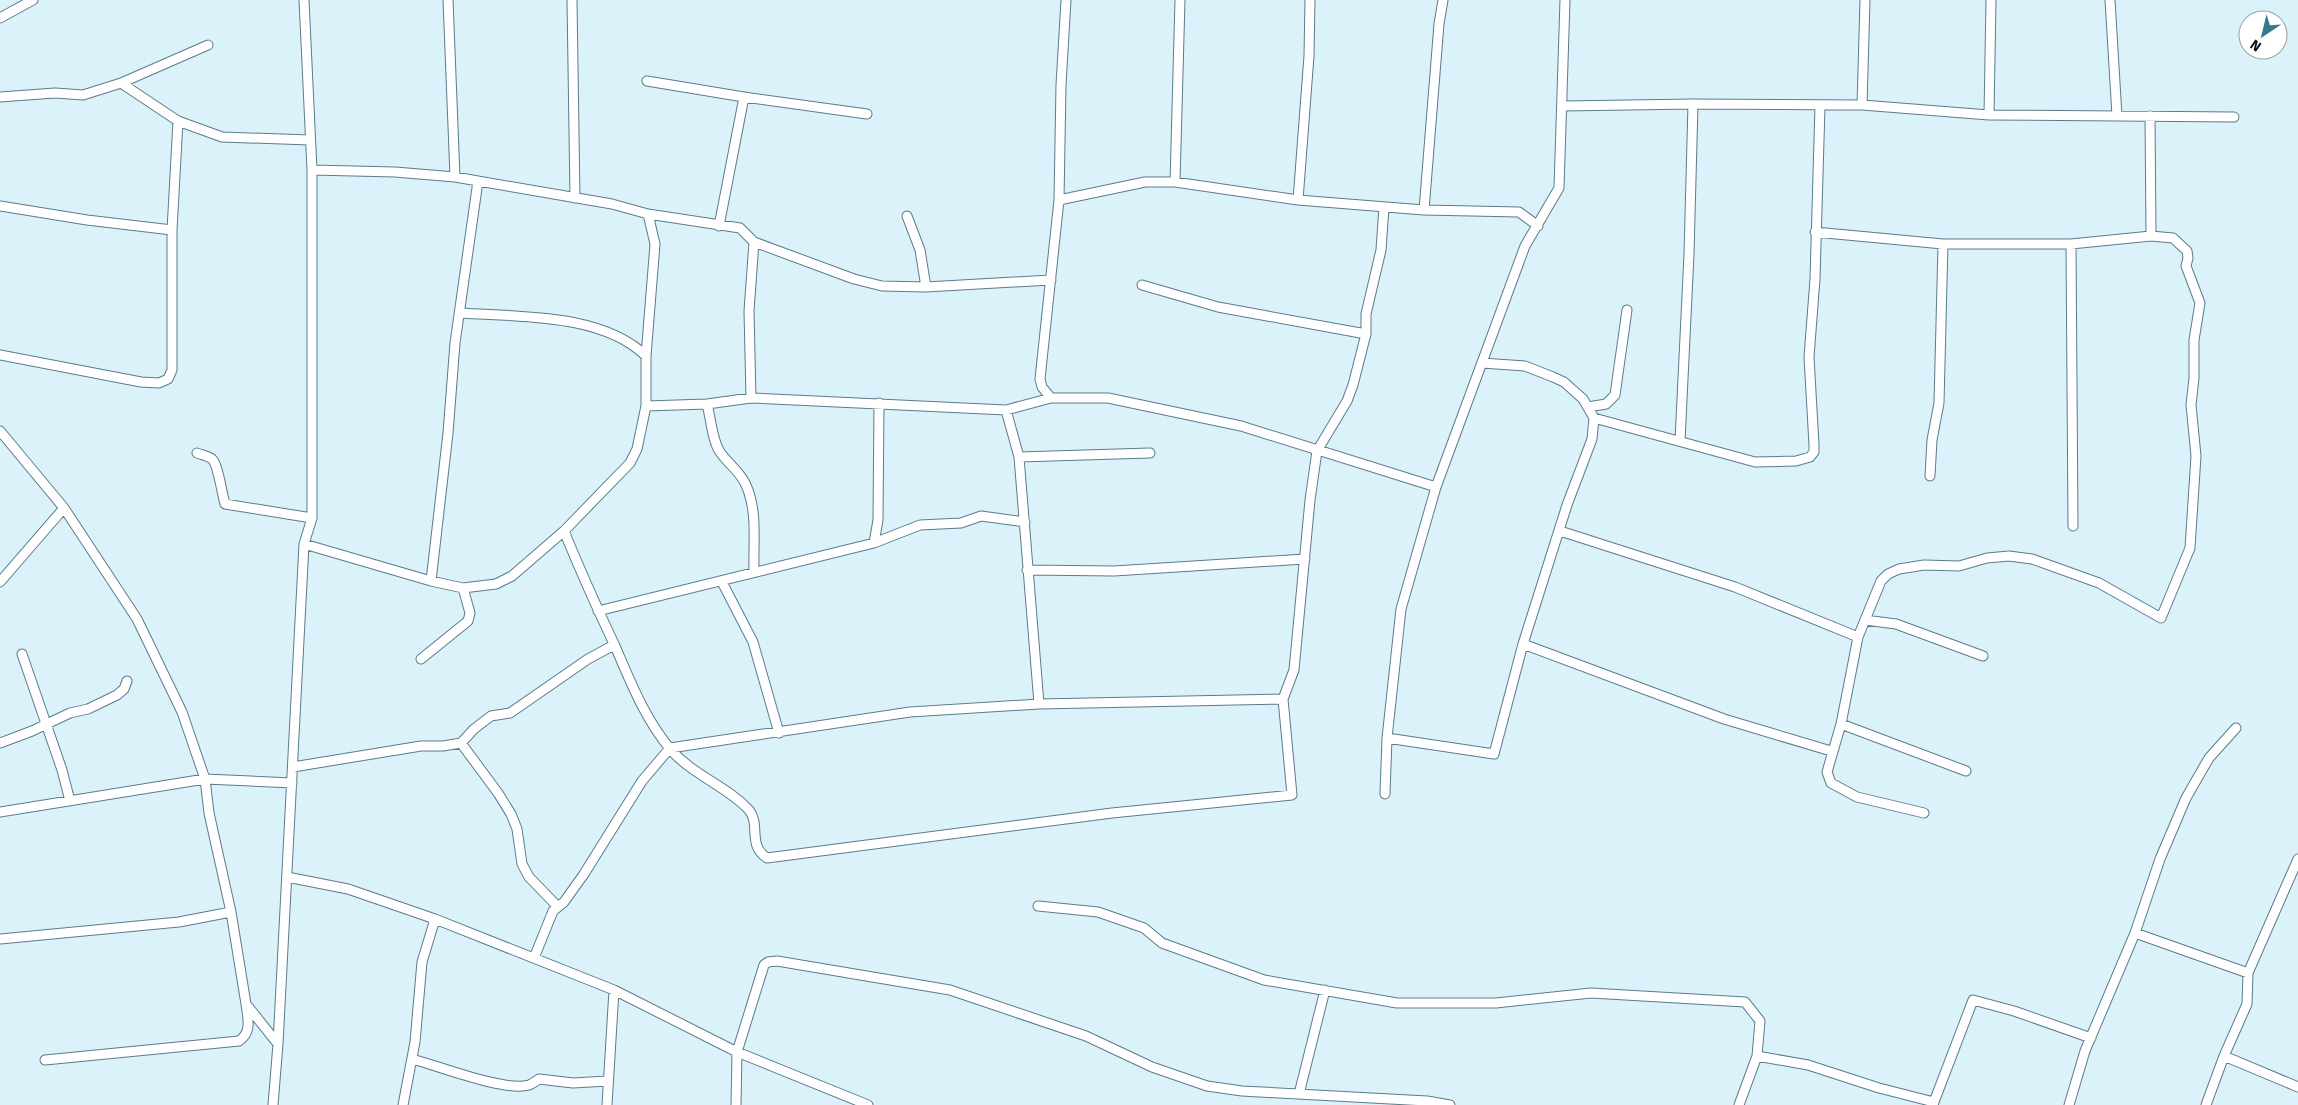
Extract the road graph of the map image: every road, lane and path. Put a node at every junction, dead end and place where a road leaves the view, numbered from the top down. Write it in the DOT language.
graph roads {
  1 [pos="33,0"];
  2 [pos="304,0"];
  3 [pos="448,0"];
  4 [pos="572,0"];
  5 [pos="1066,0"];
  6 [pos="1180,0"];
  7 [pos="1310,0"];
  8 [pos="1443,0"];
  9 [pos="1565,0"];
  10 [pos="1865,0"];
  11 [pos="1991,0"];
  12 [pos="2110,0"];
  13 [pos="0,18"];
  14 [pos="208,45"];
  15 [pos="647,81"];
  16 [pos="121,83"];
  17 [pos="0,97"];
  18 [pos="744,97"];
  19 [pos="1693,104"];
  20 [pos="1862,105"];
  21 [pos="1563,106"];
  22 [pos="1820,106"];
  23 [pos="867,114"];
  24 [pos="1990,115"];
  25 [pos="2117,116"];
  26 [pos="2150,116"];
  27 [pos="2234,117"];
  28 [pos="178,121"];
  29 [pos="310,140"];
  30 [pos="312,170"];
  31 [pos="454,176"];
  32 [pos="478,181"];
  33 [pos="1175,182"];
  34 [pos="575,198"];
  35 [pos="1059,200"];
  36 [pos="1298,200"];
  37 [pos="0,206"];
  38 [pos="1384,207"];
  39 [pos="1424,210"];
  40 [pos="648,214"];
  41 [pos="907,216"];
  42 [pos="719,226"];
  43 [pos="1538,226"];
  44 [pos="172,230"];
  45 [pos="1815,232"];
  46 [pos="2151,236"];
  47 [pos="754,242"];
  48 [pos="1943,244"];
  49 [pos="2071,244"];
  50 [pos="1051,280"];
  51 [pos="1142,285"];
  52 [pos="926,287"];
  53 [pos="1627,310"];
  54 [pos="460,313"];
  55 [pos="1366,334"];
  56 [pos="0,355"];
  57 [pos="646,356"];
  58 [pos="1482,363"];
  59 [pos="751,398"];
  60 [pos="1046,399"];
  61 [pos="880,403"];
  62 [pos="707,404"];
  63 [pos="646,406"];
  64 [pos="1588,408"];
  65 [pos="1006,410"];
  66 [pos="1594,418"];
  67 [pos="0,431"];
  68 [pos="1680,442"];
  69 [pos="1317,451"];
  70 [pos="197,452"];
  71 [pos="1150,453"];
  72 [pos="1019,456"];
  73 [pos="1930,476"];
  74 [pos="1436,487"];
  75 [pos="64,508"];
  76 [pos="312,518"];
  77 [pos="1025,522"];
  78 [pos="2073,526"];
  79 [pos="564,531"];
  80 [pos="1560,531"];
  81 [pos="874,543"];
  82 [pos="304,544"];
  83 [pos="1305,559"];
  84 [pos="1027,570"];
  85 [pos="754,572"];
  86 [pos="431,581"];
  87 [pos="0,582"];
  88 [pos="722,582"];
  89 [pos="463,588"];
  90 [pos="598,611"];
  91 [pos="1865,620"];
  92 [pos="1858,637"];
  93 [pos="1523,644"];
  94 [pos="614,645"];
  95 [pos="22,654"];
  96 [pos="1983,656"];
  97 [pos="421,659"];
  98 [pos="127,681"];
  99 [pos="1283,700"];
  100 [pos="1039,704"];
  101 [pos="46,724"];
  102 [pos="1841,724"];
  103 [pos="2236,728"];
  104 [pos="779,733"];
  105 [pos="1387,738"];
  106 [pos="0,744"];
  107 [pos="461,744"];
  108 [pos="670,748"];
  109 [pos="1831,751"];
  110 [pos="293,767"];
  111 [pos="1966,771"];
  112 [pos="204,779"];
  113 [pos="292,783"];
  114 [pos="1385,794"];
  115 [pos="70,802"];
  116 [pos="0,812"];
  117 [pos="1924,812"];
  118 [pos="2298,859"];
  119 [pos="287,877"];
  120 [pos="1038,906"];
  121 [pos="558,907"];
  122 [pos="231,912"];
  123 [pos="435,919"];
  124 [pos="2135,933"];
  125 [pos="0,939"];
  126 [pos="534,958"];
  127 [pos="2248,973"];
  128 [pos="614,990"];
  129 [pos="1325,990"];
  130 [pos="246,1004"];
  131 [pos="2091,1038"];
  132 [pos="278,1044"];
  133 [pos="736,1052"];
  134 [pos="1757,1056"];
  135 [pos="2224,1056"];
  136 [pos="412,1059"];
  137 [pos="44,1060"];
  138 [pos="608,1081"];
  139 [pos="2298,1088"];
  140 [pos="1299,1094"];
  141 [pos="1934,1103"];
  142 [pos="273,1105"];
  143 [pos="404,1105"];
  144 [pos="607,1105"];
  145 [pos="736,1105"];
  146 [pos="868,1105"];
  147 [pos="1450,1105"];
  148 [pos="1739,1105"];
  149 [pos="2069,1105"];
  150 [pos="2206,1105"];
  1 -- 13 [label="street"];
  2 -- 29 [label="street"];
  3 -- 31 [label="street"];
  4 -- 34 [label="street"];
  5 -- 35 [label="street"];
  6 -- 33 [label="street"];
  7 -- 36 [label="street"];
  8 -- 39 [label="street"];
  9 -- 21 [label="street"];
  10 -- 20 [label="street"];
  11 -- 24 [label="street"];
  12 -- 25 [label="street"];
  14 -- 16 [label="street"];
  15 -- 18 [label="street"];
  16 -- 17 [label="street"];
  16 -- 28 [label="street"];
  18 -- 23 [label="street"];
  18 -- 42 [label="street"];
  19 -- 21 [label="street"];
  19 -- 22 [label="street"];
  19 -- 68 [label="street"];
  20 -- 22 [label="street"];
  20 -- 24 [label="street"];
  21 -- 43 [label="street"];
  22 -- 45 [label="street"];
  24 -- 25 [label="street"];
  25 -- 26 [label="street"];
  26 -- 27 [label="street"];
  26 -- 46 [label="street"];
  28 -- 29 [label="street"];
  28 -- 44 [label="street"];
  29 -- 30 [label="street"];
  30 -- 31 [label="street"];
  30 -- 76 [label="street"];
  31 -- 32 [label="street"];
  32 -- 34 [label="street"];
  32 -- 54 [label="street"];
  33 -- 35 [label="street"];
  33 -- 36 [label="street"];
  34 -- 40 [label="street"];
  35 -- 50 [label="street"];
  36 -- 38 [label="street"];
  37 -- 44 [label="street"];
  38 -- 39 [label="street"];
  38 -- 55 [label="street"];
  39 -- 43 [label="street"];
  40 -- 42 [label="street"];
  40 -- 57 [label="street"];
  41 -- 52 [label="street"];
  42 -- 47 [label="street"];
  43 -- 58 [label="street"];
  44 -- 56 [label="street"];
  45 -- 48 [label="street"];
  45 -- 68 [label="street"];
  46 -- 49 [label="street"];
  46 -- 91 [label="street"];
  47 -- 52 [label="street"];
  47 -- 59 [label="street"];
  48 -- 49 [label="street"];
  48 -- 73 [label="street"];
  49 -- 78 [label="street"];
  50 -- 52 [label="street"];
  50 -- 60 [label="street"];
  51 -- 55 [label="street"];
  53 -- 64 [label="street"];
  54 -- 57 [label="street"];
  54 -- 86 [label="street"];
  55 -- 69 [label="street"];
  57 -- 63 [label="street"];
  58 -- 64 [label="street"];
  58 -- 74 [label="street"];
  59 -- 61 [label="street"];
  59 -- 62 [label="street"];
  60 -- 65 [label="street"];
  60 -- 69 [label="street"];
  61 -- 65 [label="street"];
  61 -- 81 [label="street"];
  62 -- 63 [label="street"];
  62 -- 85 [label="street"];
  63 -- 79 [label="street"];
  64 -- 66 [label="street"];
  65 -- 72 [label="street"];
  66 -- 68 [label="street"];
  66 -- 80 [label="street"];
  67 -- 75 [label="street"];
  69 -- 74 [label="street"];
  69 -- 83 [label="street"];
  70 -- 76 [label="street"];
  71 -- 72 [label="street"];
  72 -- 77 [label="street"];
  74 -- 105 [label="street"];
  75 -- 87 [label="street"];
  75 -- 112 [label="street"];
  76 -- 82 [label="street"];
  77 -- 81 [label="street"];
  77 -- 84 [label="street"];
  79 -- 89 [label="street"];
  79 -- 90 [label="street"];
  80 -- 92 [label="street"];
  80 -- 93 [label="street"];
  81 -- 85 [label="street"];
  82 -- 86 [label="street"];
  82 -- 110 [label="street"];
  83 -- 84 [label="street"];
  83 -- 99 [label="street"];
  84 -- 100 [label="street"];
  85 -- 88 [label="street"];
  86 -- 89 [label="street"];
  88 -- 90 [label="street"];
  88 -- 104 [label="street"];
  89 -- 97 [label="street"];
  90 -- 94 [label="street"];
  91 -- 92 [label="street"];
  91 -- 96 [label="street"];
  92 -- 102 [label="street"];
  93 -- 105 [label="street"];
  93 -- 109 [label="street"];
  94 -- 107 [label="street"];
  94 -- 108 [label="street"];
  95 -- 101 [label="street"];
  98 -- 101 [label="street"];
  99 -- 100 [label="street"];
  99 -- 108 [label="street"];
  100 -- 104 [label="street"];
  101 -- 106 [label="street"];
  101 -- 115 [label="street"];
  102 -- 109 [label="street"];
  102 -- 111 [label="street"];
  103 -- 124 [label="street"];
  104 -- 108 [label="street"];
  105 -- 114 [label="street"];
  107 -- 110 [label="street"];
  107 -- 121 [label="street"];
  108 -- 121 [label="street"];
  109 -- 117 [label="street"];
  110 -- 113 [label="street"];
  112 -- 113 [label="street"];
  112 -- 115 [label="street"];
  112 -- 122 [label="street"];
  113 -- 119 [label="street"];
  115 -- 116 [label="street"];
  118 -- 127 [label="street"];
  119 -- 123 [label="street"];
  119 -- 132 [label="street"];
  120 -- 129 [label="street"];
  121 -- 126 [label="street"];
  122 -- 125 [label="street"];
  122 -- 130 [label="street"];
  123 -- 126 [label="street"];
  123 -- 136 [label="street"];
  124 -- 127 [label="street"];
  124 -- 131 [label="street"];
  126 -- 128 [label="street"];
  127 -- 135 [label="street"];
  128 -- 133 [label="street"];
  128 -- 138 [label="street"];
  129 -- 134 [label="street"];
  129 -- 140 [label="street"];
  130 -- 132 [label="street"];
  130 -- 137 [label="street"];
  131 -- 141 [label="street"];
  131 -- 149 [label="street"];
  132 -- 142 [label="street"];
  133 -- 140 [label="street"];
  133 -- 145 [label="street"];
  133 -- 146 [label="street"];
  134 -- 141 [label="street"];
  134 -- 148 [label="street"];
  135 -- 139 [label="street"];
  135 -- 150 [label="street"];
  136 -- 138 [label="street"];
  136 -- 143 [label="street"];
  138 -- 144 [label="street"];
  140 -- 147 [label="street"];
}
